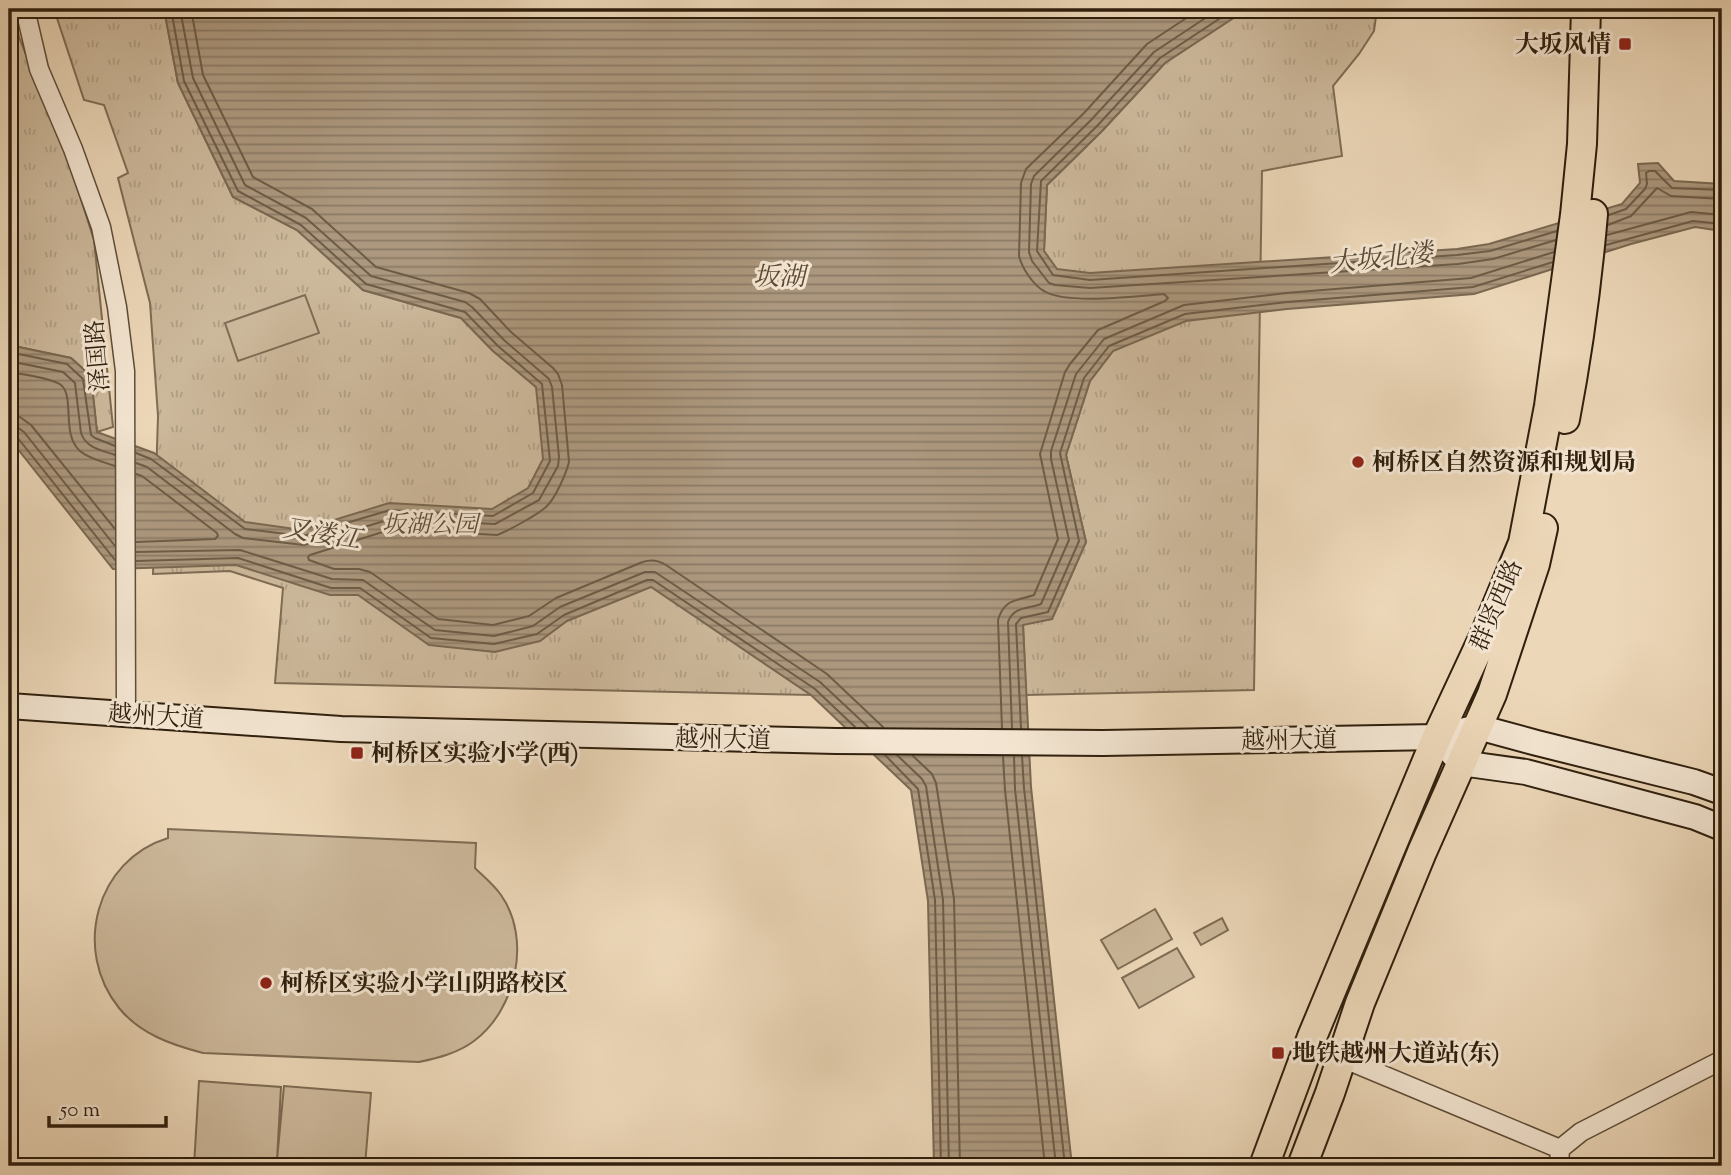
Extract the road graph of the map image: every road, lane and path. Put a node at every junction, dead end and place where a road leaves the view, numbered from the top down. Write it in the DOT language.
graph roads {
  1 [pos="25,9"];
  2 [pos="1586,9"];
  3 [pos="1604,9"];
  4 [pos="1585,211"];
  5 [pos="1578,265"];
  6 [pos="9,706"];
  7 [pos="126,714"];
  8 [pos="1478,727"];
  9 [pos="1437,737"];
  10 [pos="1461,764"];
  11 [pos="1722,792"];
  12 [pos="1722,828"];
  13 [pos="1342,1058"];
  14 [pos="1722,1060"];
  15 [pos="1560,1158"];
  16 [pos="1264,1166"];
  17 [pos="1303,1166"];
  1 -- 7 [label="street, 泽国路"];
  2 -- 4 [label="main road, 群贤西路"];
  3 -- 4 [label="main road, 群贤西路"];
  4 -- 5 [label="main road, 群贤西路"];
  5 -- 8 [label="main road, 群贤西路"];
  5 -- 9 [label="main road, 群贤西路"];
  6 -- 7 [label="street, 越州大道"];
  7 -- 9 [label="street, 越州大道"];
  8 -- 9 [label="street, 越州大道"];
  8 -- 10 [label="main road, 群贤西路"];
  8 -- 11 [label="street, 越州大道"];
  9 -- 10 [label="street"];
  9 -- 16 [label="main road, 群贤西路"];
  10 -- 12 [label="street"];
  10 -- 13 [label="main road, 群贤西路"];
  13 -- 15 [label="street"];
  13 -- 17 [label="main road, 群贤西路"];
  14 -- 15 [label="street"];
}
